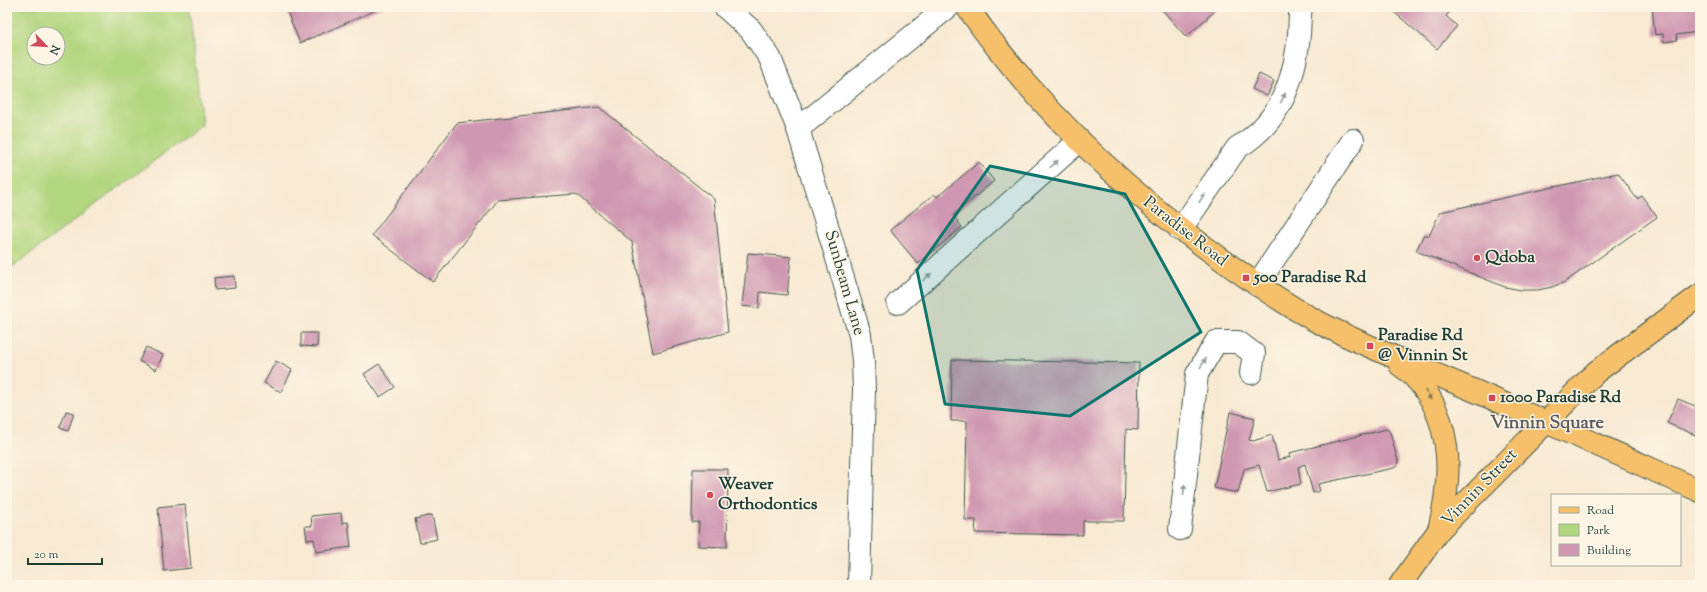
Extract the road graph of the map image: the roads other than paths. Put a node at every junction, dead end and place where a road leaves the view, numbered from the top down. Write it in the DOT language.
graph roads {
  1 [pos="725,7"];
  2 [pos="948,7"];
  3 [pos="968,7"];
  4 [pos="1301,7"];
  5 [pos="798,129"];
  6 [pos="1353,140"];
  7 [pos="1079,141"];
  8 [pos="1180,230"];
  9 [pos="1257,285"];
  10 [pos="1700,295"];
  11 [pos="898,303"];
  12 [pos="1380,350"];
  13 [pos="1251,373"];
  14 [pos="1546,421"];
  15 [pos="1700,491"];
  16 [pos="1180,529"];
  17 [pos="1439,530"];
  18 [pos="859,585"];
  19 [pos="1400,585"];
  1 -- 5 [label="street, Sunbeam Lane"];
  2 -- 5 [label="street"];
  3 -- 7 [label="main road, Paradise Road"];
  8 -- 4 [label="street, one-way"];
  5 -- 18 [label="street, Sunbeam Lane"];
  6 -- 9 [label="street"];
  7 -- 8 [label="main road, Paradise Road"];
  11 -- 7 [label="street, one-way"];
  8 -- 9 [label="main road, Paradise Road"];
  9 -- 12 [label="main road, Paradise Road"];
  10 -- 14 [label="main road, Vinnin Street"];
  12 -- 14 [label="main road, Paradise Road"];
  12 -- 17 [label="main road, one-way"];
  16 -- 13 [label="street, one-way"];
  14 -- 15 [label="main road, Paradise Road"];
  14 -- 17 [label="main road, Vinnin Street"];
  17 -- 19 [label="main road, Vinnin Street"];
}
